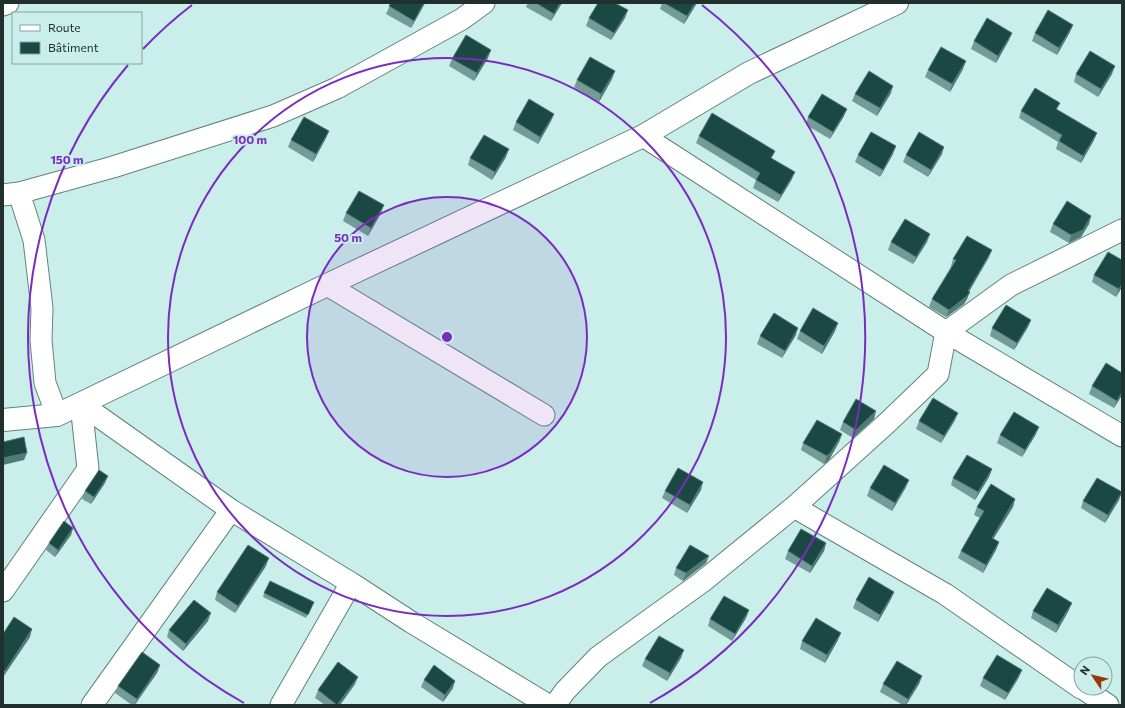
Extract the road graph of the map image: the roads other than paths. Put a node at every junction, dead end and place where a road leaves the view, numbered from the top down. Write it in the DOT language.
graph roads {
  1 [pos="8,3"];
  2 [pos="484,3"];
  3 [pos="3,5"];
  4 [pos="887,5"];
  5 [pos="643,136"];
  6 [pos="11,194"];
  7 [pos="1122,230"];
  8 [pos="327,285"];
  9 [pos="946,332"];
  10 [pos="81,404"];
  11 [pos="57,415"];
  12 [pos="544,415"];
  13 [pos="3,420"];
  14 [pos="1122,436"];
  15 [pos="794,507"];
  16 [pos="231,510"];
  17 [pos="351,583"];
  18 [pos="3,591"];
  19 [pos="1073,682"];
  20 [pos="1094,696"];
  21 [pos="92,705"];
  22 [pos="281,705"];
  23 [pos="548,705"];
  24 [pos="555,705"];
  25 [pos="1108,705"];
  1 -- 3 [label="street"];
  2 -- 6 [label="street"];
  4 -- 5 [label="street"];
  5 -- 8 [label="street"];
  5 -- 9 [label="street"];
  6 -- 11 [label="street"];
  7 -- 9 [label="street"];
  8 -- 10 [label="street"];
  8 -- 12 [label="street"];
  9 -- 14 [label="street"];
  9 -- 15 [label="street"];
  10 -- 11 [label="street"];
  10 -- 16 [label="street"];
  10 -- 18 [label="street"];
  11 -- 13 [label="street"];
  15 -- 19 [label="street"];
  15 -- 24 [label="street"];
  16 -- 17 [label="street"];
  16 -- 21 [label="street"];
  17 -- 22 [label="street"];
  17 -- 23 [label="street"];
  20 -- 25 [label="street"];
}
